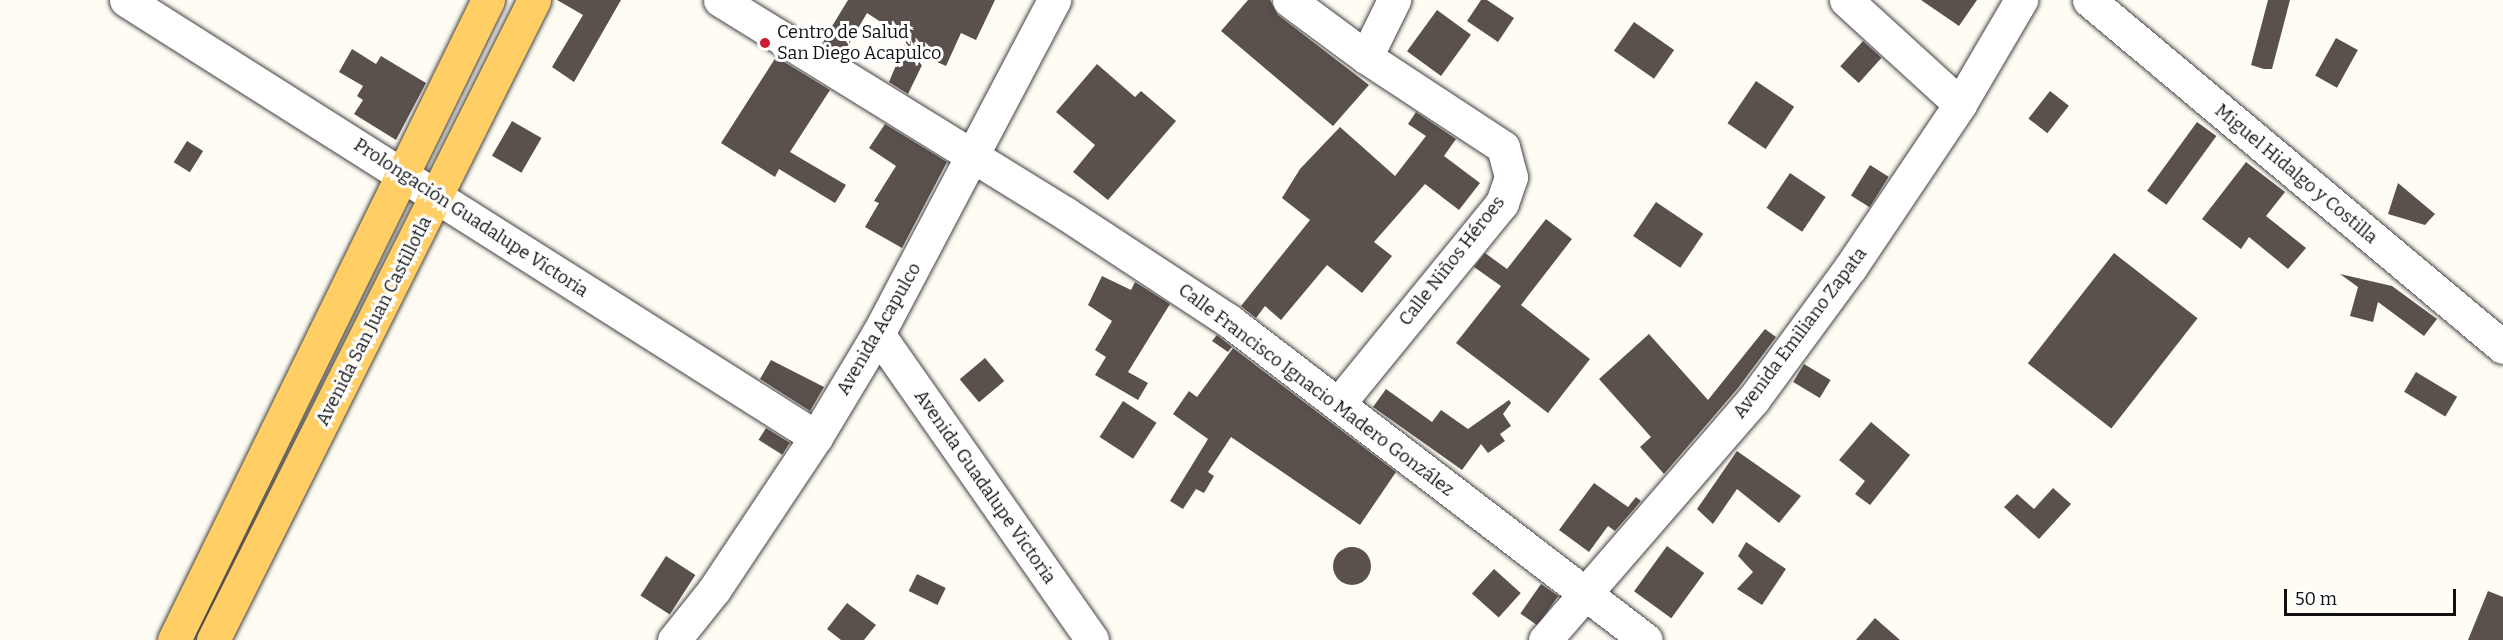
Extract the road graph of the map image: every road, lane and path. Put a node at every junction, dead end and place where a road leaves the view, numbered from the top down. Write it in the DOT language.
graph roads {
  1 [pos="126,0"];
  2 [pos="488,0"];
  3 [pos="534,0"];
  4 [pos="720,0"];
  5 [pos="1054,0"];
  6 [pos="1289,0"];
  7 [pos="1394,0"];
  8 [pos="1846,0"];
  9 [pos="2021,0"];
  10 [pos="2089,0"];
  11 [pos="1366,57"];
  12 [pos="1960,104"];
  13 [pos="973,159"];
  14 [pos="404,174"];
  15 [pos="436,198"];
  16 [pos="878,334"];
  17 [pos="2503,347"];
  18 [pos="1338,404"];
  19 [pos="816,437"];
  20 [pos="1586,596"];
  21 [pos="174,640"];
  22 [pos="213,640"];
  23 [pos="674,640"];
  24 [pos="1092,640"];
  25 [pos="1545,640"];
  26 [pos="1646,640"];
  1 -- 14 [label="street, Prolongación Guadalupe Victoria"];
  2 -- 14 [label="main road, Avenida San Juan Castillotla"];
  3 -- 15 [label="main road, Avenida San Juan Castillotla"];
  4 -- 13 [label="street, Calle Francisco Ignacio Madero González"];
  5 -- 13 [label="street, Avenida Acapulco"];
  6 -- 11 [label="street, Calle Niños Héroes"];
  7 -- 11 [label="street"];
  8 -- 12 [label="street"];
  9 -- 12 [label="street, Avenida Emiliano Zapata"];
  10 -- 17 [label="street, Miguel Hidalgo y Costilla"];
  11 -- 18 [label="street, Calle Niños Héroes"];
  12 -- 20 [label="street, Avenida Emiliano Zapata"];
  13 -- 16 [label="street, Avenida Acapulco"];
  13 -- 18 [label="street, Calle Francisco Ignacio Madero González"];
  14 -- 15 [label="street, Prolongación Guadalupe Victoria"];
  14 -- 21 [label="main road, Avenida San Juan Castillotla"];
  15 -- 19 [label="street, Prolongación Guadalupe Victoria"];
  15 -- 22 [label="main road, Avenida San Juan Castillotla"];
  16 -- 19 [label="street, Avenida Acapulco"];
  16 -- 24 [label="street, Avenida Guadalupe Victoria"];
  18 -- 20 [label="street, Calle Francisco Ignacio Madero González"];
  19 -- 23 [label="street, Avenida Acapulco"];
  20 -- 25 [label="street, Avenida Emiliano Zapata"];
  20 -- 26 [label="street, Calle Francisco Ignacio Madero González"];
}
